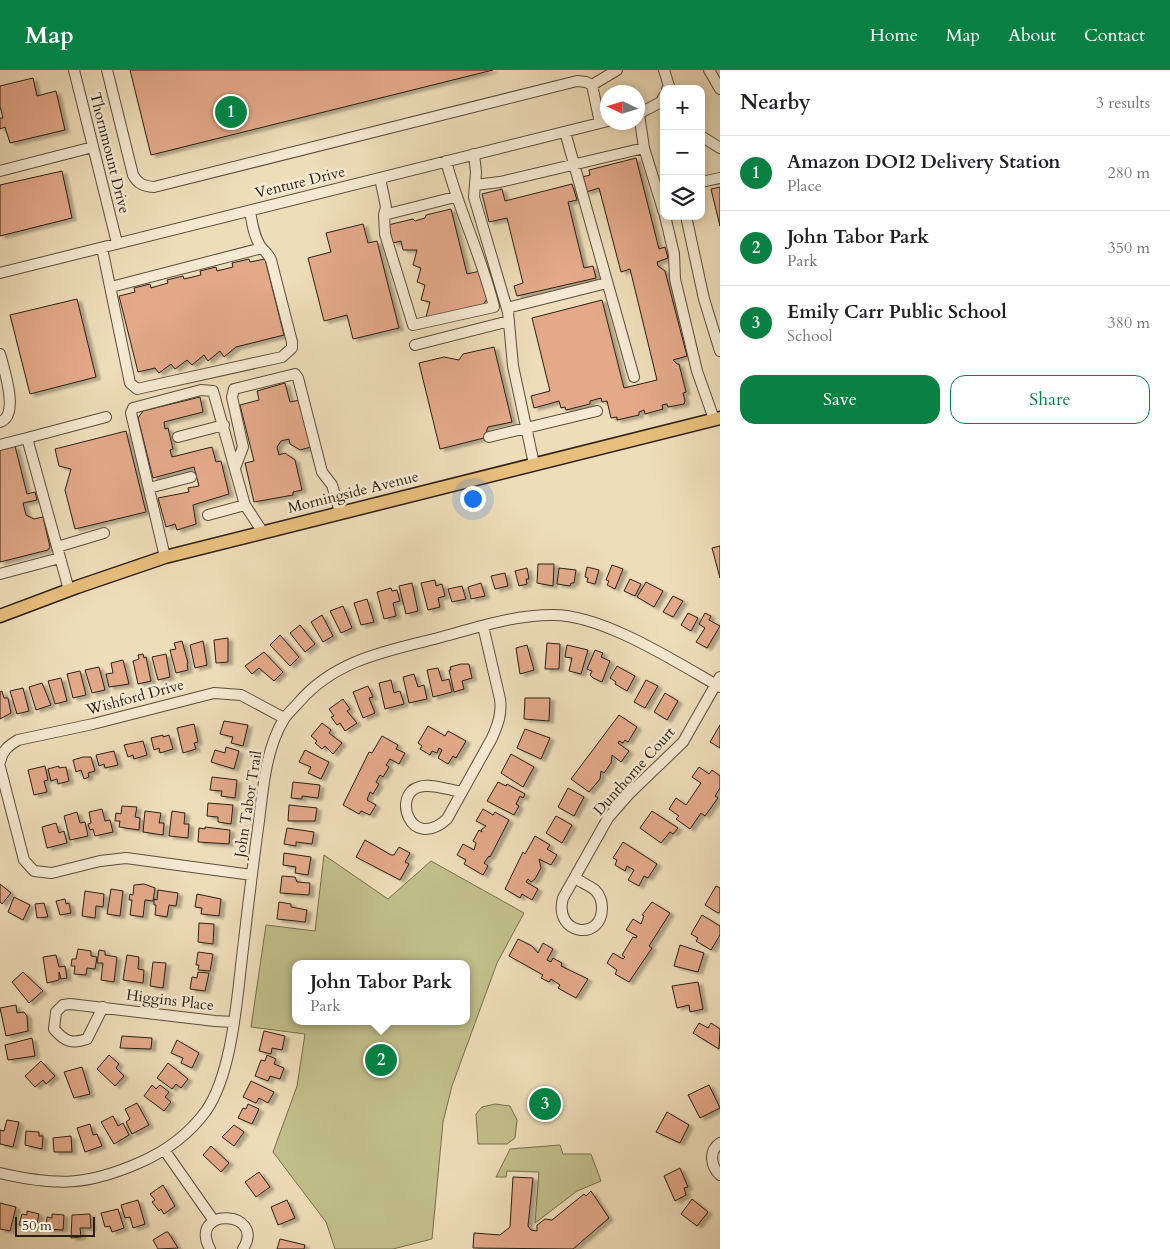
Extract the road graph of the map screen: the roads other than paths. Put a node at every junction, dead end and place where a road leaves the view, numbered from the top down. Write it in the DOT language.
graph roads {
  1 [pos="74,70"];
  2 [pos="108,70"];
  3 [pos="617,70"];
  4 [pos="664,70"];
  5 [pos="709,70"];
  6 [pos="592,85"];
  7 [pos="668,85"];
  8 [pos="720,89"];
  9 [pos="660,103"];
  10 [pos="600,110"];
  11 [pos="645,110"];
  12 [pos="600,123"];
  13 [pos="641,130"];
  14 [pos="565,132"];
  15 [pos="720,135"];
  16 [pos="705,139"];
  17 [pos="93,147"];
  18 [pos="718,147"];
  19 [pos="644,148"];
  20 [pos="474,154"];
  21 [pos="446,161"];
  22 [pos="574,164"];
  23 [pos="0,170"];
  24 [pos="380,178"];
  25 [pos="720,178"];
  26 [pos="705,181"];
  27 [pos="475,185"];
  28 [pos="455,197"];
  29 [pos="660,202"];
  30 [pos="250,211"];
  31 [pos="384,215"];
  32 [pos="665,220"];
  33 [pos="687,220"];
  34 [pos="117,244"];
  35 [pos="102,248"];
  36 [pos="262,248"];
  37 [pos="0,273"];
  38 [pos="607,282"];
  39 [pos="111,287"];
  40 [pos="507,308"];
  41 [pos="509,320"];
  42 [pos="415,345"];
  43 [pos="720,351"];
  44 [pos="0,354"];
  45 [pos="634,377"];
  46 [pos="597,412"];
  47 [pos="106,417"];
  48 [pos="717,418"];
  49 [pos="0,422"];
  50 [pos="224,425"];
  51 [pos="526,428"];
  52 [pos="178,437"];
  53 [pos="27,438"];
  54 [pos="489,438"];
  55 [pos="0,445"];
  56 [pos="534,464"];
  57 [pos="236,468"];
  58 [pos="191,477"];
  59 [pos="149,488"];
  60 [pos="244,505"];
  61 [pos="340,512"];
  62 [pos="208,515"];
  63 [pos="262,531"];
  64 [pos="104,533"];
  65 [pos="56,547"];
  66 [pos="165,557"];
  67 [pos="60,558"];
  68 [pos="0,574"];
  69 [pos="69,590"];
  70 [pos="0,616"];
  71 [pos="483,626"];
  72 [pos="719,683"];
  73 [pos="284,718"];
  74 [pos="0,762"];
  75 [pos="0,767"];
  76 [pos="462,792"];
  77 [pos="252,876"];
  78 [pos="575,878"];
  79 [pos="103,1007"];
  80 [pos="233,1022"];
  81 [pos="720,1143"];
  82 [pos="166,1151"];
  83 [pos="0,1173"];
  84 [pos="720,1175"];
  85 [pos="214,1221"];
  86 [pos="210,1249"];
  87 [pos="243,1249"];
  1 -- 17 [label="street, Thornmount Drive"];
  2 -- 6 [label="street"];
  3 -- 6 [label="street"];
  4 -- 7 [label="street"];
  5 -- 8 [label="street"];
  6 -- 10 [label="street"];
  9 -- 11 [label="street"];
  12 -- 14 [label="street, Venture Drive"];
  13 -- 19 [label="street"];
  14 -- 20 [label="street, Venture Drive"];
  14 -- 22 [label="street"];
  15 -- 18 [label="street"];
  16 -- 18 [label="street"];
  17 -- 23 [label="street"];
  17 -- 34 [label="street, Thornmount Drive"];
  19 -- 22 [label="street"];
  19 -- 29 [label="street"];
  20 -- 21 [label="street, Venture Drive"];
  20 -- 27 [label="street"];
  21 -- 24 [label="street, Venture Drive"];
  21 -- 28 [label="street"];
  22 -- 27 [label="street"];
  22 -- 38 [label="street"];
  24 -- 30 [label="street, Venture Drive"];
  24 -- 31 [label="street"];
  25 -- 26 [label="street"];
  27 -- 40 [label="street"];
  28 -- 31 [label="street"];
  28 -- 31 [label="street"];
  30 -- 34 [label="street, Venture Drive"];
  30 -- 36 [label="street"];
  32 -- 48 [label="street"];
  33 -- 43 [label="street"];
  34 -- 35 [label="street, Venture Drive"];
  35 -- 37 [label="street, Venture Drive"];
  35 -- 39 [label="street"];
  36 -- 39 [label="street"];
  36 -- 39 [label="street"];
  38 -- 40 [label="street"];
  38 -- 45 [label="street"];
  40 -- 41 [label="street"];
  41 -- 42 [label="street"];
  41 -- 51 [label="street"];
  44 -- 49 [label="street"];
  46 -- 51 [label="street"];
  47 -- 53 [label="street"];
  48 -- 56 [label="main road, Morningside Avenue"];
  50 -- 52 [label="street"];
  50 -- 57 [label="street"];
  50 -- 59 [label="street"];
  51 -- 54 [label="street"];
  51 -- 56 [label="street"];
  53 -- 55 [label="street"];
  53 -- 65 [label="street"];
  56 -- 61 [label="main road, Morningside Avenue"];
  57 -- 60 [label="street"];
  57 -- 61 [label="street"];
  58 -- 59 [label="street"];
  59 -- 66 [label="street"];
  60 -- 62 [label="street"];
  60 -- 63 [label="street"];
  61 -- 63 [label="main road, Morningside Avenue"];
  63 -- 66 [label="main road, Morningside Avenue"];
  64 -- 65 [label="street"];
  65 -- 67 [label="street"];
  66 -- 69 [label="main road, Morningside Avenue"];
  67 -- 68 [label="street"];
  67 -- 69 [label="street"];
  69 -- 70 [label="main road, Morningside Avenue"];
  71 -- 72 [label="street, John Tabor Trail"];
  71 -- 73 [label="street, John Tabor Trail"];
  71 -- 76 [label="street"];
  72 -- 78 [label="street, Dunthorne Court"];
  73 -- 74 [label="street, Wishford Drive"];
  73 -- 77 [label="street, John Tabor Trail"];
  75 -- 77 [label="street"];
  76 -- 76 [label="street"];
  77 -- 80 [label="street, John Tabor Trail"];
  78 -- 78 [label="street, Dunthorne Court"];
  79 -- 79 [label="street, Higgins Place"];
  79 -- 80 [label="street, Higgins Place"];
  80 -- 82 [label="street, John Tabor Trail"];
  81 -- 84 [label="street"];
  82 -- 83 [label="street, John Tabor Trail"];
  82 -- 85 [label="street"];
  85 -- 86 [label="street"];
  85 -- 87 [label="street"];
}
